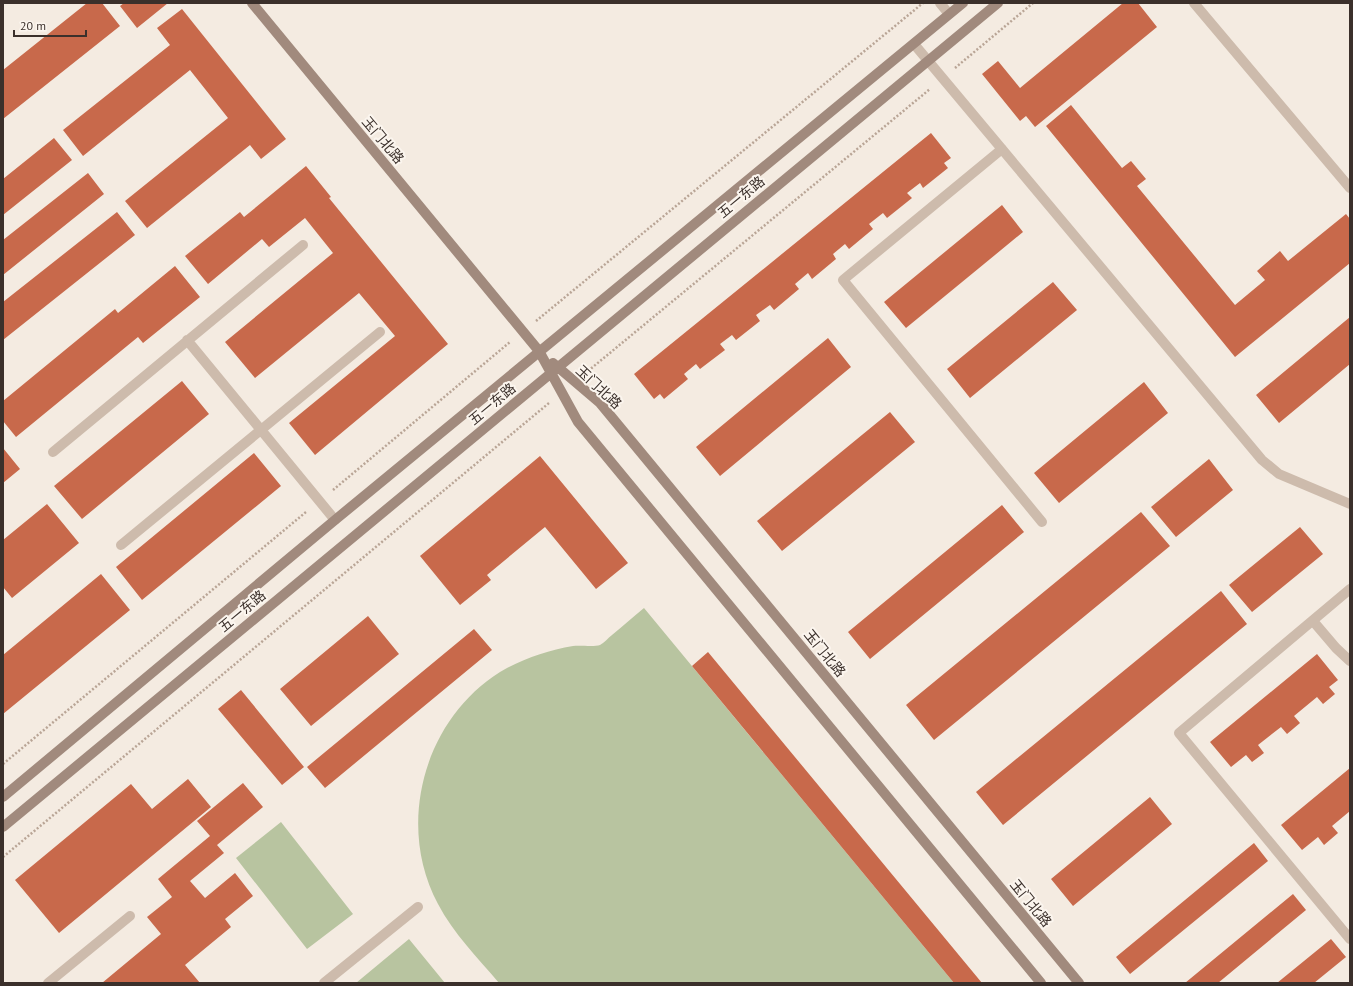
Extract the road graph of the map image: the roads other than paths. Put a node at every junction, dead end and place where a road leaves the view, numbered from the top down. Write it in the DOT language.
graph roads {
  1 [pos="252,3"];
  2 [pos="940,3"];
  3 [pos="963,3"];
  4 [pos="998,3"];
  5 [pos="1194,3"];
  6 [pos="950,14"];
  7 [pos="914,44"];
  8 [pos="928,61"];
  9 [pos="1002,149"];
  10 [pos="1350,188"];
  11 [pos="303,245"];
  12 [pos="380,332"];
  13 [pos="187,340"];
  14 [pos="539,352"];
  15 [pos="554,370"];
  16 [pos="261,430"];
  17 [pos="53,452"];
  18 [pos="1350,504"];
  19 [pos="335,520"];
  20 [pos="1042,522"];
  21 [pos="121,545"];
  22 [pos="1350,589"];
  23 [pos="1312,621"];
  24 [pos="1350,662"];
  25 [pos="3,797"];
  26 [pos="3,827"];
  27 [pos="418,907"];
  28 [pos="130,916"];
  29 [pos="1350,939"];
  30 [pos="48,983"];
  31 [pos="324,983"];
  32 [pos="1041,983"];
  33 [pos="1079,983"];
  1 -- 14 [label="street, 玉门北路"];
  2 -- 6 [label="street"];
  3 -- 6 [label="street, 五一东路"];
  4 -- 8 [label="street, 五一东路"];
  5 -- 10 [label="street"];
  6 -- 7 [label="street, 五一东路"];
  7 -- 8 [label="street"];
  7 -- 14 [label="street, 五一东路"];
  8 -- 9 [label="street"];
  8 -- 15 [label="street, 五一东路"];
  9 -- 18 [label="street"];
  9 -- 20 [label="street"];
  11 -- 13 [label="street"];
  12 -- 16 [label="street"];
  13 -- 16 [label="street"];
  13 -- 17 [label="street"];
  14 -- 15 [label="street, 玉门北路"];
  14 -- 19 [label="street, 五一东路"];
  15 -- 26 [label="street, 五一东路"];
  15 -- 32 [label="street, 玉门北路"];
  15 -- 33 [label="street, 玉门北路"];
  16 -- 19 [label="street"];
  16 -- 21 [label="street"];
  19 -- 25 [label="street, 五一东路"];
  22 -- 23 [label="street"];
  23 -- 24 [label="street"];
  23 -- 29 [label="street"];
  27 -- 31 [label="street"];
  28 -- 30 [label="street"];
}
